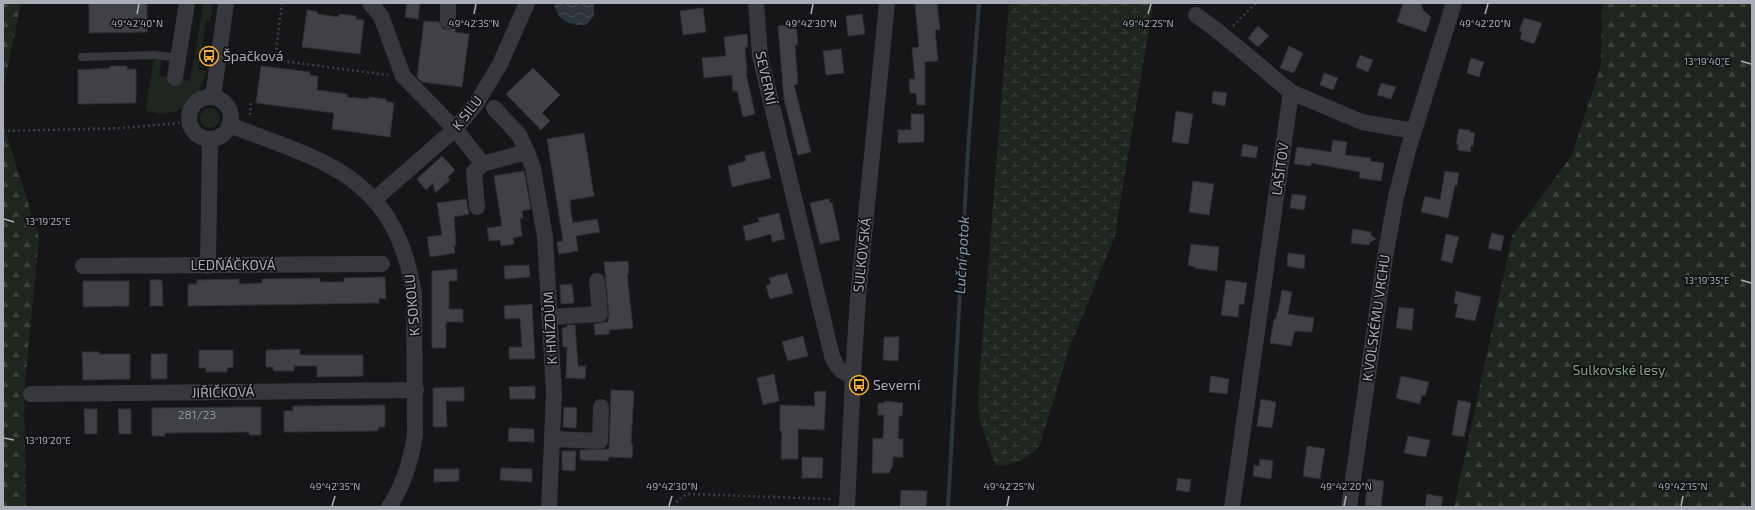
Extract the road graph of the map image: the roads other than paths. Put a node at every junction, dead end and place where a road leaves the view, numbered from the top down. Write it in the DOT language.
graph roads {
  1 [pos="187,3"];
  2 [pos="226,3"];
  3 [pos="370,3"];
  4 [pos="448,3"];
  5 [pos="527,3"];
  6 [pos="756,3"];
  7 [pos="888,3"];
  8 [pos="1454,3"];
  9 [pos="1196,15"];
  10 [pos="448,21"];
  11 [pos="82,57"];
  12 [pos="178,58"];
  13 [pos="175,78"];
  14 [pos="1291,92"];
  15 [pos="213,97"];
  16 [pos="494,108"];
  17 [pos="229,125"];
  18 [pos="456,129"];
  19 [pos="1414,131"];
  20 [pos="210,139"];
  21 [pos="527,152"];
  22 [pos="482,164"];
  23 [pos="375,199"];
  24 [pos="477,207"];
  25 [pos="382,264"];
  26 [pos="83,266"];
  27 [pos="208,266"];
  28 [pos="597,281"];
  29 [pos="550,317"];
  30 [pos="853,376"];
  31 [pos="416,390"];
  32 [pos="31,394"];
  33 [pos="602,408"];
  34 [pos="552,439"];
  35 [pos="847,503"];
  36 [pos="396,505"];
  37 [pos="549,507"];
  38 [pos="1232,507"];
  39 [pos="1349,507"];
  1 -- 12 [label="street"];
  2 -- 15 [label="street"];
  3 -- 18 [label="street"];
  4 -- 10 [label="street"];
  5 -- 18 [label="street, K SILU"];
  6 -- 30 [label="street, SEVERNÍ"];
  7 -- 30 [label="street, SULKOVSKÁ"];
  8 -- 19 [label="street"];
  9 -- 14 [label="street"];
  11 -- 12 [label="lane"];
  12 -- 13 [label="street"];
  14 -- 19 [label="street"];
  14 -- 38 [label="street, LAŠITOV"];
  15 -- 17 [label="street"];
  15 -- 20 [label="street"];
  16 -- 21 [label="street, K HNÍZDŮM"];
  17 -- 20 [label="street"];
  17 -- 23 [label="street, K SOKOLU"];
  18 -- 22 [label="street"];
  18 -- 23 [label="street, K SILU"];
  19 -- 39 [label="street, K VOLSKÉMU VRCHU"];
  20 -- 27 [label="street"];
  21 -- 22 [label="street"];
  21 -- 29 [label="street, K HNÍZDŮM"];
  22 -- 24 [label="street"];
  23 -- 31 [label="street, K SOKOLU"];
  25 -- 27 [label="street, LEDŇÁČKOVÁ"];
  26 -- 27 [label="street, LEDŇÁČKOVÁ"];
  28 -- 29 [label="street"];
  29 -- 34 [label="street, K HNÍZDŮM"];
  30 -- 35 [label="street, SULKOVSKÁ"];
  31 -- 32 [label="street, JIŘIČKOVÁ"];
  31 -- 36 [label="street, K SOKOLU"];
  33 -- 34 [label="street"];
  34 -- 37 [label="street, K HNÍZDŮM"];
}
